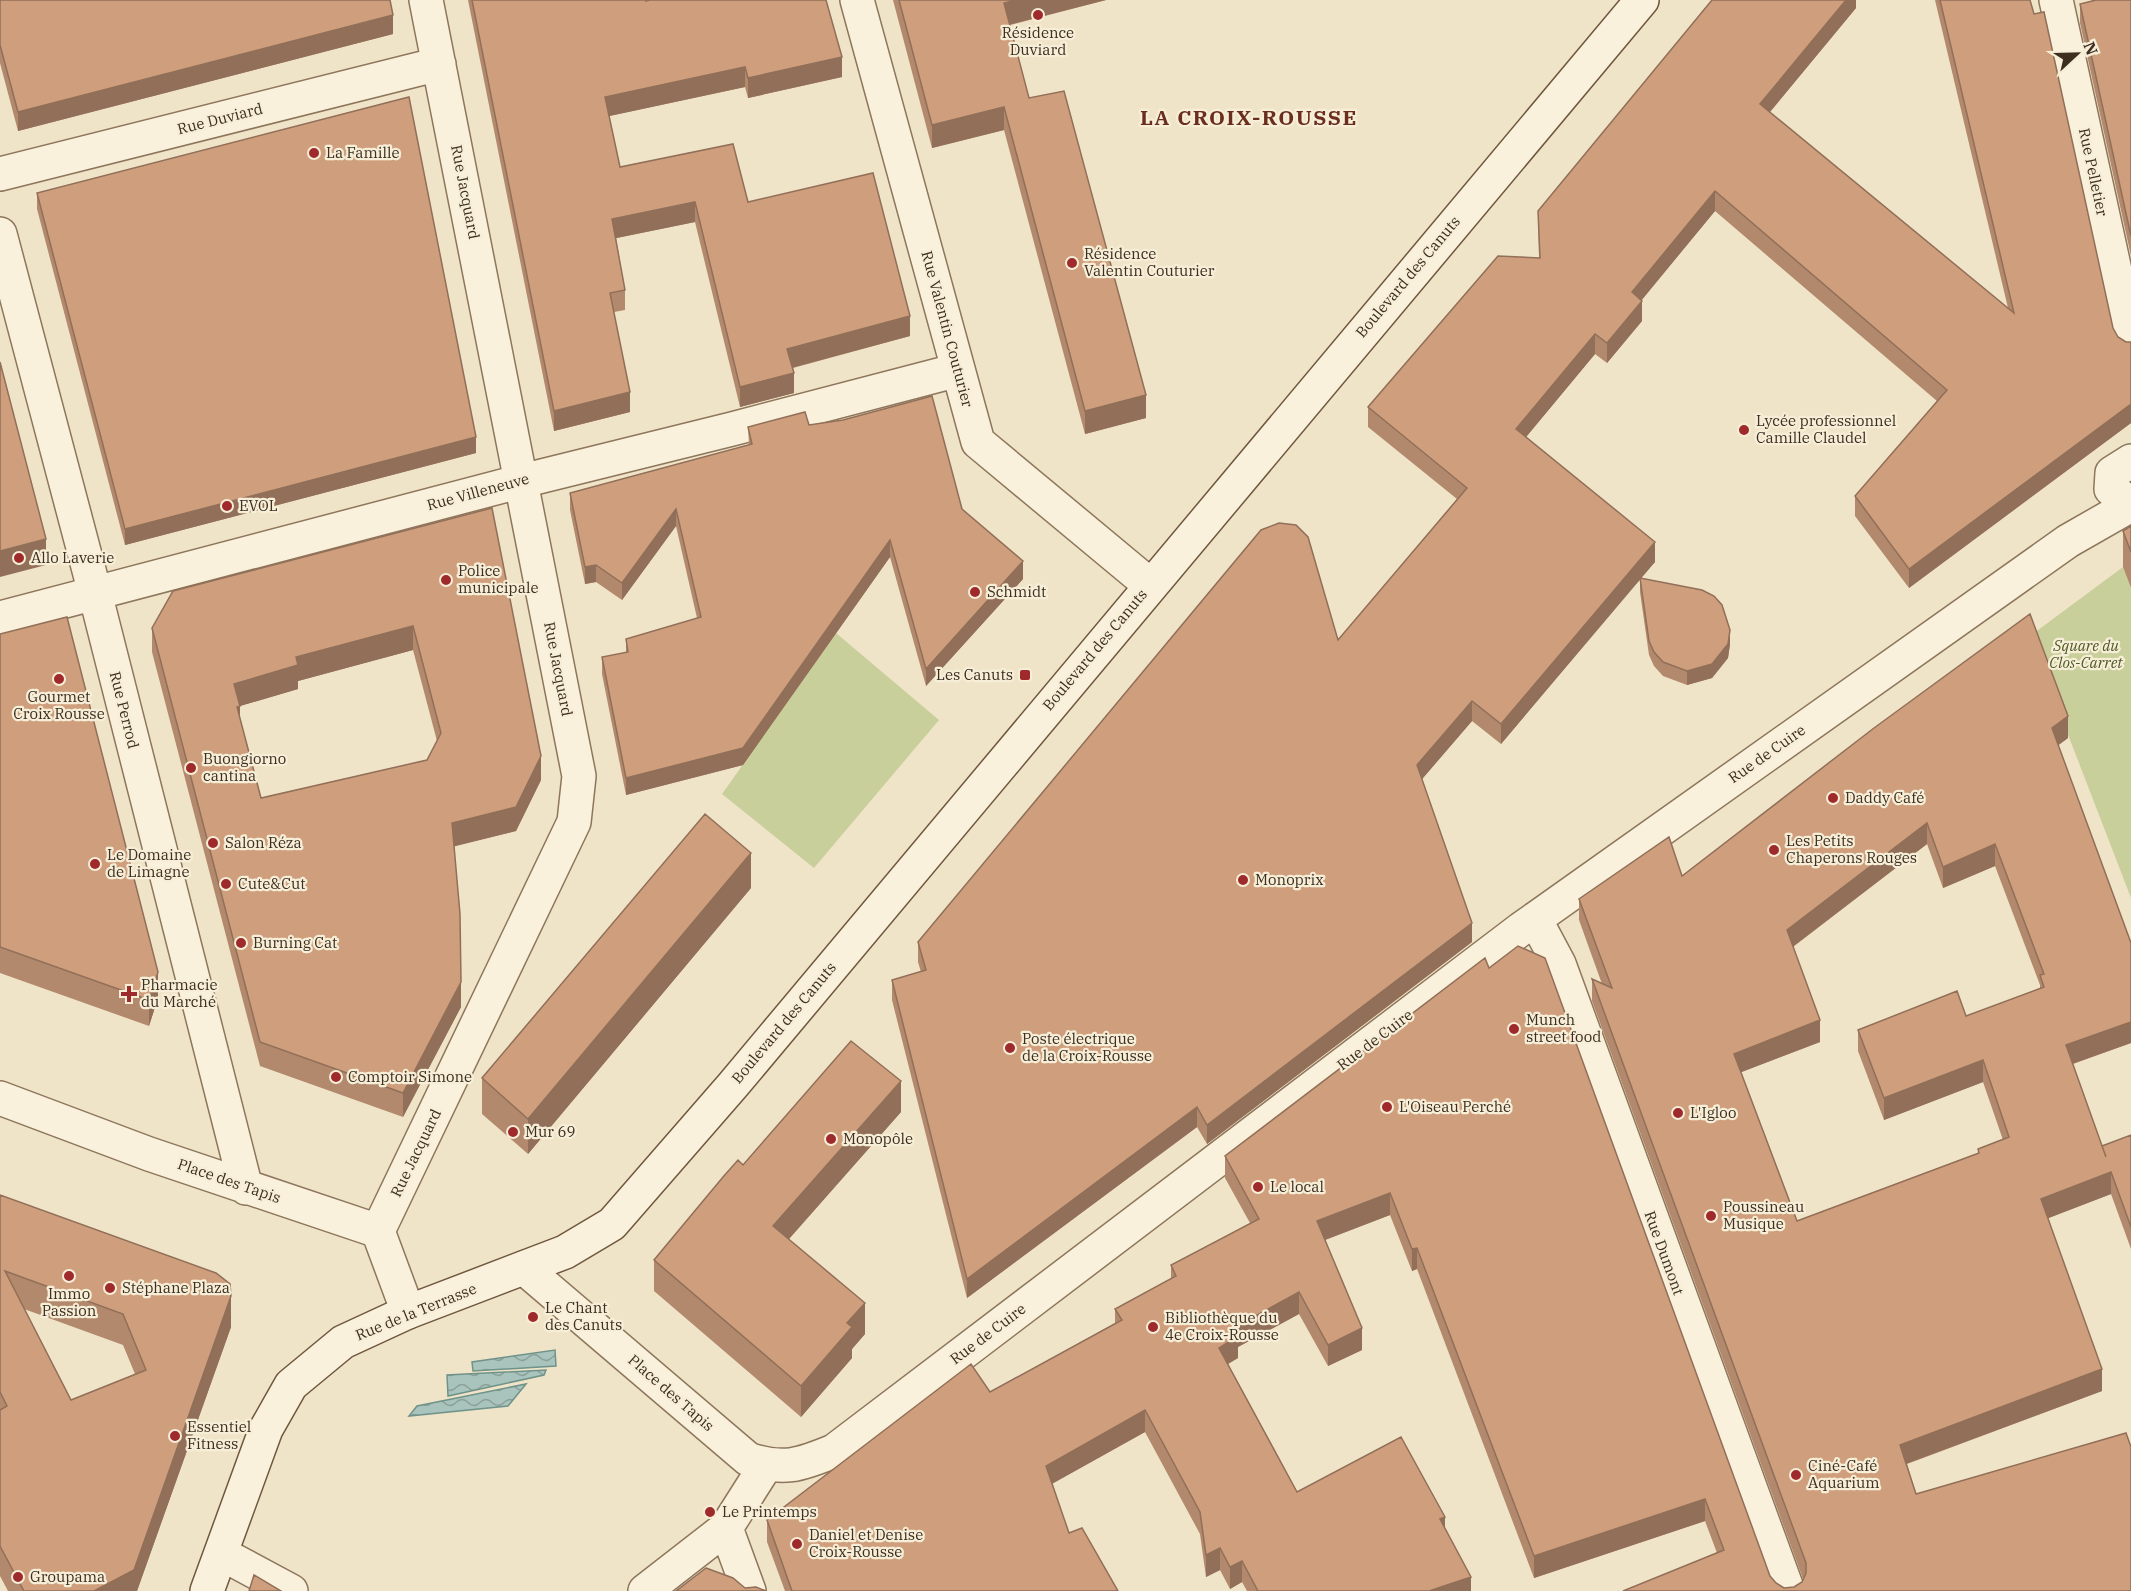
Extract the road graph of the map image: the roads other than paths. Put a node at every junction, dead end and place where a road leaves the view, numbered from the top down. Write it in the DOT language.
graph roads {
  1 [pos="426,0"];
  2 [pos="857,0"];
  3 [pos="1642,0"];
  4 [pos="2056,0"];
  5 [pos="439,64"];
  6 [pos="0,174"];
  7 [pos="0,234"];
  8 [pos="2131,344"];
  9 [pos="957,370"];
  10 [pos="2131,461"];
  11 [pos="522,481"];
  12 [pos="2131,505"];
  13 [pos="1150,585"];
  14 [pos="95,593"];
  15 [pos="0,618"];
  16 [pos="1535,919"];
  17 [pos="0,1098"];
  18 [pos="246,1188"];
  19 [pos="378,1231"];
  20 [pos="525,1268"];
  21 [pos="408,1312"];
  22 [pos="766,1465"];
  23 [pos="726,1528"];
  24 [pos="222,1554"];
  25 [pos="207,1591"];
  26 [pos="291,1591"];
  27 [pos="645,1591"];
  28 [pos="749,1591"];
  29 [pos="1788,1591"];
  1 -- 5 [label="street, Rue Jacquard"];
  2 -- 9 [label="street, Rue Valentin Couturier"];
  3 -- 13 [label="street, Boulevard des Canuts"];
  4 -- 8 [label="street, Rue Pelletier"];
  5 -- 6 [label="street, Rue Duviard"];
  5 -- 11 [label="street, Rue Jacquard"];
  7 -- 14 [label="street, Rue Perrod"];
  9 -- 11 [label="street, Rue Villeneuve"];
  9 -- 13 [label="street, Rue Valentin Couturier"];
  10 -- 12 [label="street"];
  11 -- 14 [label="street, Rue Villeneuve"];
  11 -- 19 [label="street, Rue Jacquard"];
  12 -- 16 [label="street, Rue de Cuire"];
  13 -- 20 [label="street, Boulevard des Canuts"];
  14 -- 15 [label="street, Rue Villeneuve"];
  14 -- 18 [label="street, Rue Perrod"];
  16 -- 22 [label="street, Rue de Cuire"];
  16 -- 29 [label="street, Rue Dumont"];
  17 -- 18 [label="street, Place des Tapis"];
  18 -- 19 [label="street, Place des Tapis"];
  19 -- 21 [label="street"];
  20 -- 21 [label="street, Rue de la Terrasse"];
  20 -- 22 [label="street, Place des Tapis"];
  21 -- 24 [label="street, Rue de la Terrasse"];
  22 -- 23 [label="street"];
  23 -- 27 [label="street"];
  23 -- 28 [label="street"];
  24 -- 25 [label="street, Rue de la Terrasse"];
  24 -- 26 [label="street"];
}
